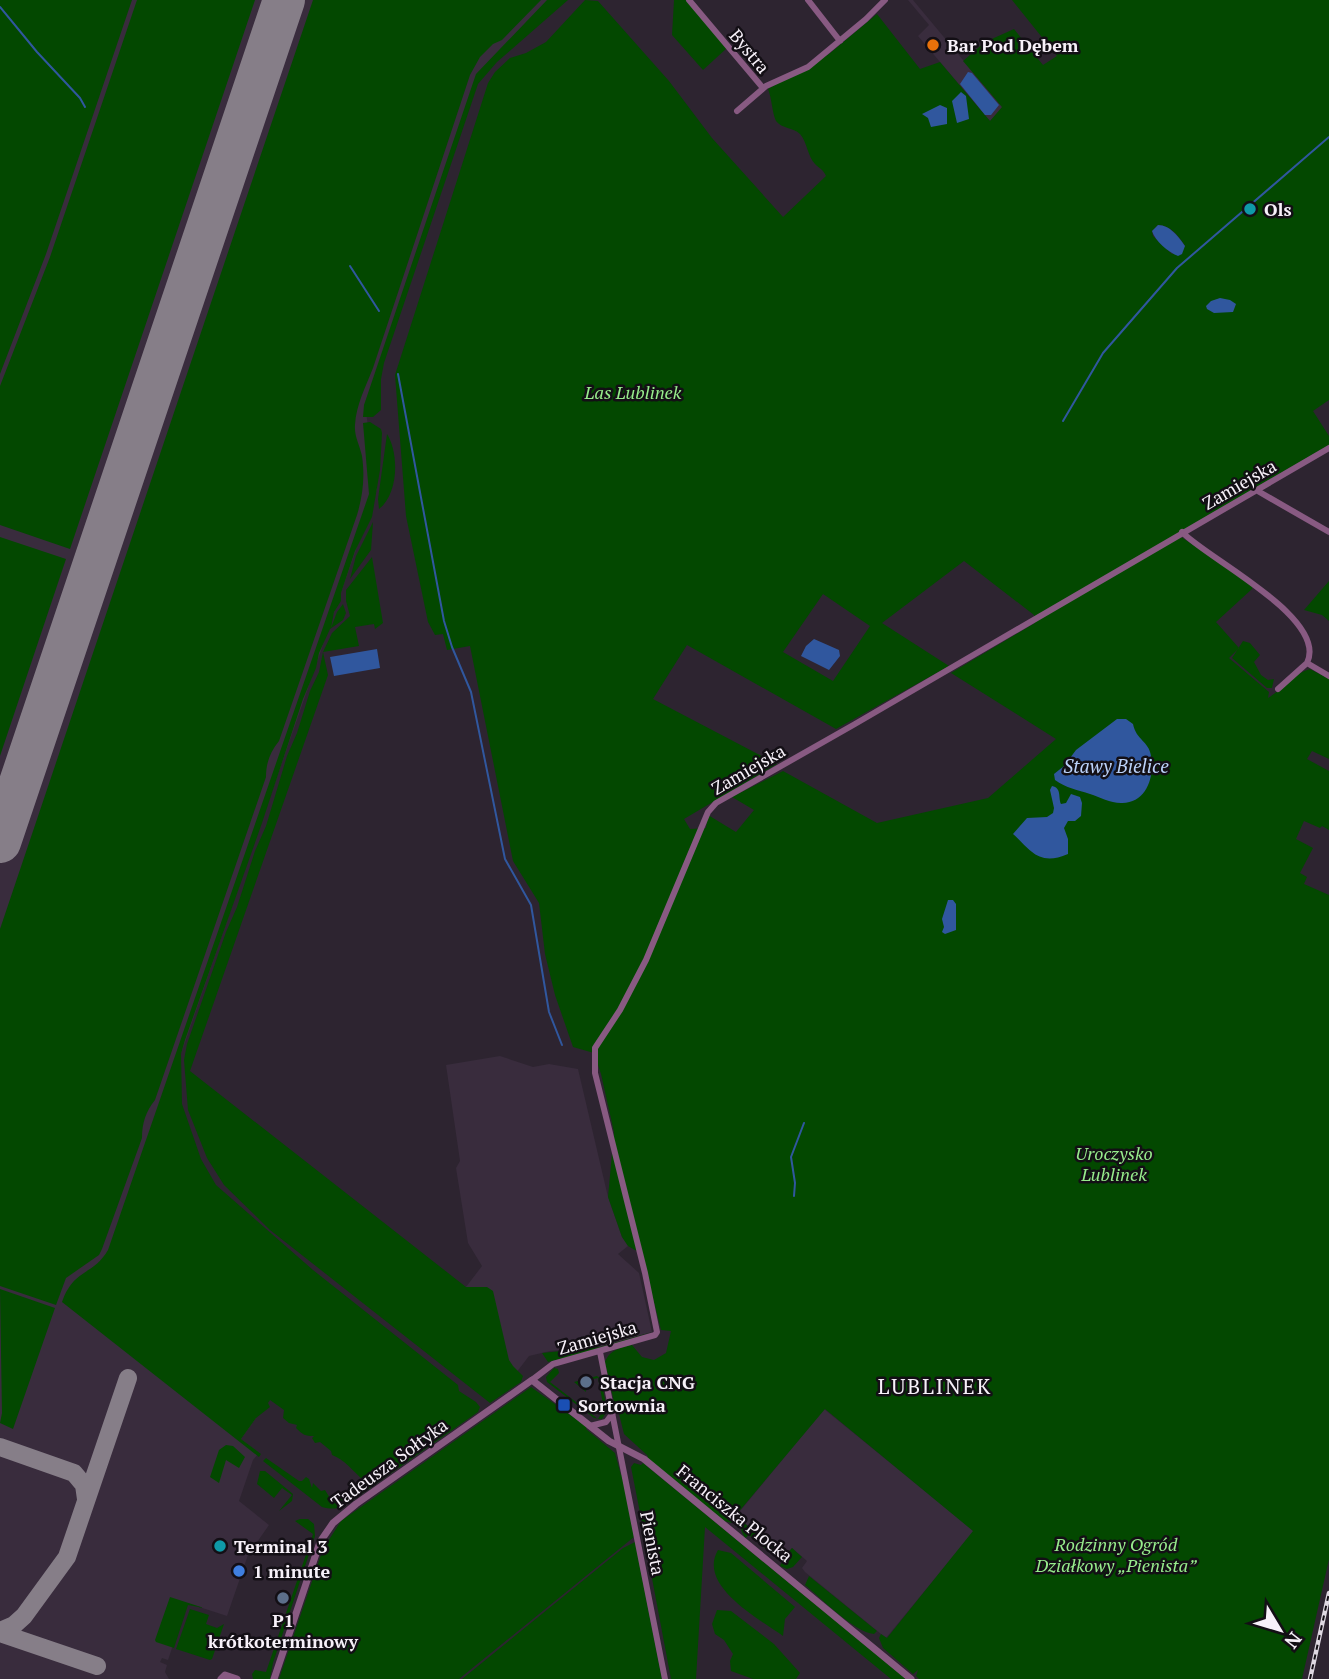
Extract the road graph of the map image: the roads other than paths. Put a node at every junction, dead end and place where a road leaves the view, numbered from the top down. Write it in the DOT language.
graph roads {
  1 [pos="689,0"];
  2 [pos="808,0"];
  3 [pos="885,0"];
  4 [pos="840,41"];
  5 [pos="763,88"];
  6 [pos="737,111"];
  7 [pos="1329,448"];
  8 [pos="1256,491"];
  9 [pos="1182,532"];
  10 [pos="1329,532"];
  11 [pos="1307,663"];
  12 [pos="1329,676"];
  13 [pos="1278,689"];
  14 [pos="600,1352"];
  15 [pos="533,1380"];
  16 [pos="613,1413"];
  17 [pos="590,1426"];
  18 [pos="621,1447"];
  19 [pos="223,1677"];
  20 [pos="274,1678"];
  21 [pos="237,1679"];
  22 [pos="665,1679"];
  23 [pos="911,1679"];
  1 -- 5 [label="street, Bystra"];
  2 -- 4 [label="street"];
  3 -- 4 [label="street"];
  4 -- 5 [label="street"];
  5 -- 6 [label="street"];
  7 -- 8 [label="street, Zamiejska"];
  8 -- 9 [label="street, Zamiejska"];
  8 -- 10 [label="street"];
  9 -- 11 [label="street"];
  9 -- 14 [label="street, Zamiejska"];
  11 -- 12 [label="street"];
  11 -- 13 [label="street"];
  14 -- 15 [label="street, Zamiejska"];
  14 -- 16 [label="street, Pienista"];
  15 -- 17 [label="street, Franciszka Plocka"];
  15 -- 20 [label="street, Tadeusza Sołtyka"];
  16 -- 17 [label="street"];
  16 -- 18 [label="street, Pienista"];
  17 -- 18 [label="street, Franciszka Plocka"];
  18 -- 22 [label="street, Pienista"];
  18 -- 23 [label="street, Franciszka Plocka"];
  19 -- 21 [label="street"];
}
